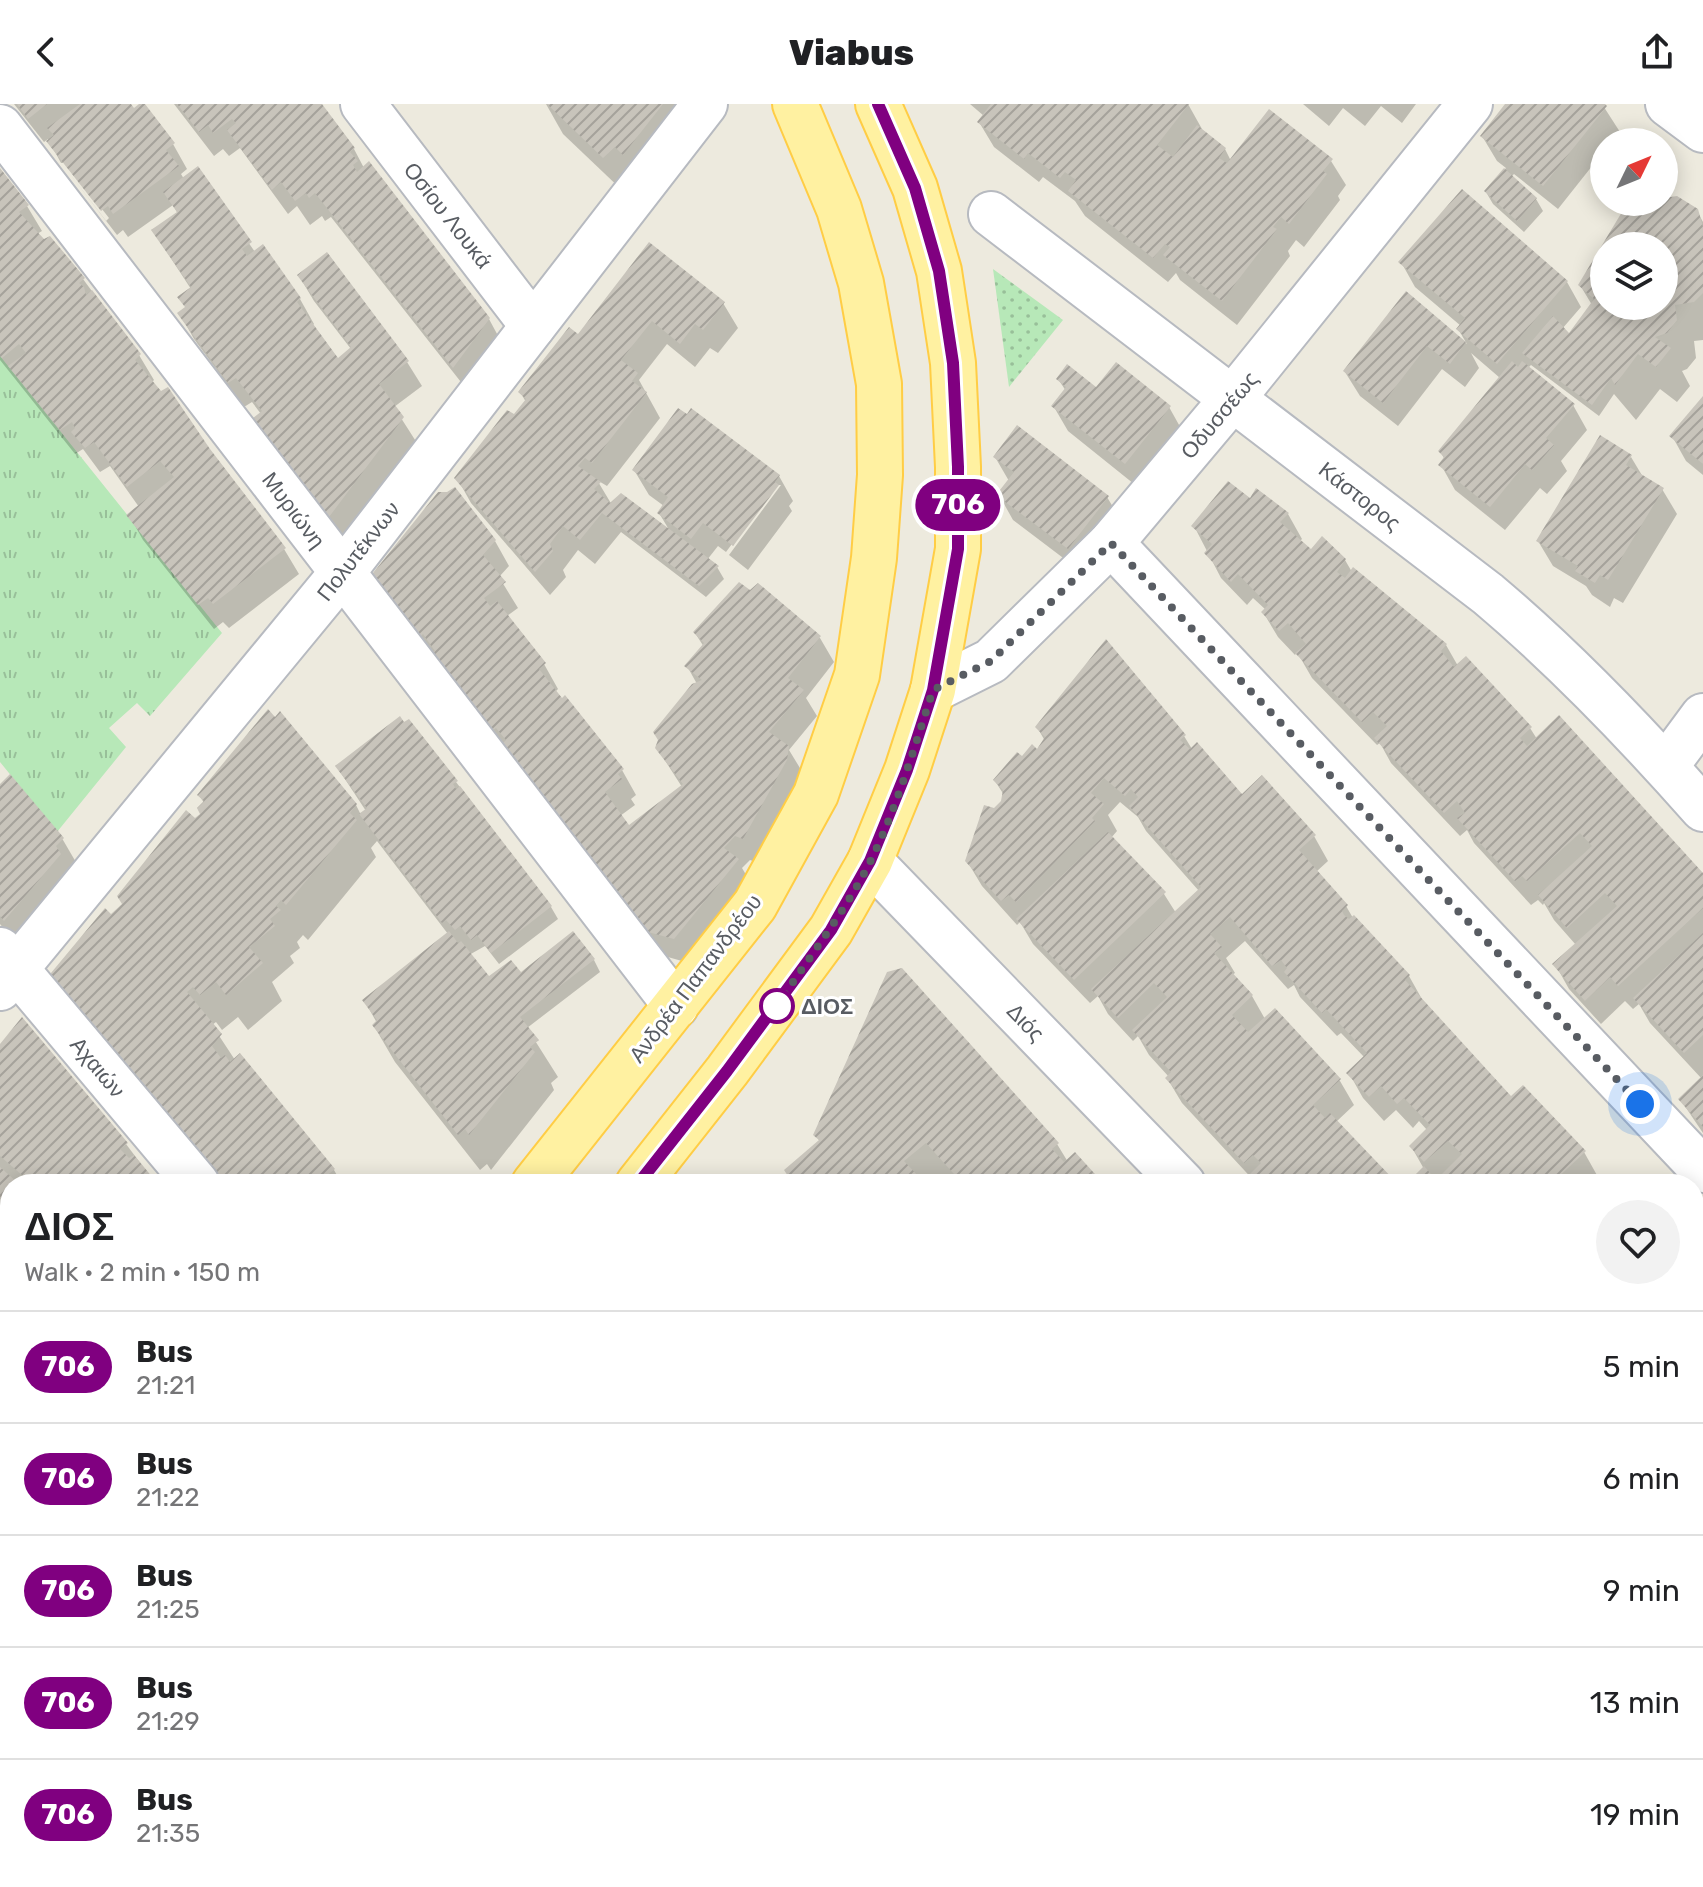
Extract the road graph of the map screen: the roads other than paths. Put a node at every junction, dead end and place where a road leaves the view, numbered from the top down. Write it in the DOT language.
graph roads {
  1 [pos="363,104"];
  2 [pos="705,104"];
  3 [pos="795,104"];
  4 [pos="878,104"];
  5 [pos="1470,104"];
  6 [pos="1668,104"];
  7 [pos="0,127"];
  8 [pos="1703,130"];
  9 [pos="991,214"];
  10 [pos="533,326"];
  11 [pos="1233,398"];
  12 [pos="1111,543"];
  13 [pos="342,573"];
  14 [pos="933,690"];
  15 [pos="1703,716"];
  16 [pos="1666,766"];
  17 [pos="1703,809"];
  18 [pos="870,861"];
  19 [pos="5,969"];
  20 [pos="676,1006"];
  21 [pos="1703,1170"];
  22 [pos="188,1174"];
  23 [pos="542,1174"];
  24 [pos="646,1174"];
  25 [pos="1173,1174"];
  1 -- 10 [label="street, Οσίου Λουκά"];
  2 -- 10 [label="street, Πολυτέκνων"];
  3 -- 20 [label="main road, Ανδρέα Παπανδρέου"];
  4 -- 14 [label="main road"];
  5 -- 11 [label="street, Οδυσσέως"];
  6 -- 8 [label="street"];
  7 -- 13 [label="street, Μυριώνη"];
  9 -- 11 [label="street, Κάστορος"];
  10 -- 13 [label="street, Πολυτέκνων"];
  11 -- 12 [label="street, Οδυσσέως"];
  11 -- 16 [label="street, Κάστορος"];
  12 -- 14 [label="street, Οδυσσέως"];
  12 -- 21 [label="street"];
  13 -- 19 [label="street, Πολυτέκνων"];
  13 -- 20 [label="street, Μυριώνη"];
  14 -- 18 [label="main road"];
  15 -- 16 [label="street"];
  16 -- 17 [label="street, Κάστορος"];
  18 -- 24 [label="main road"];
  18 -- 25 [label="street, Διός"];
  19 -- 22 [label="street, Αχαιών"];
  20 -- 23 [label="main road, Ανδρέα Παπανδρέου"];
}
